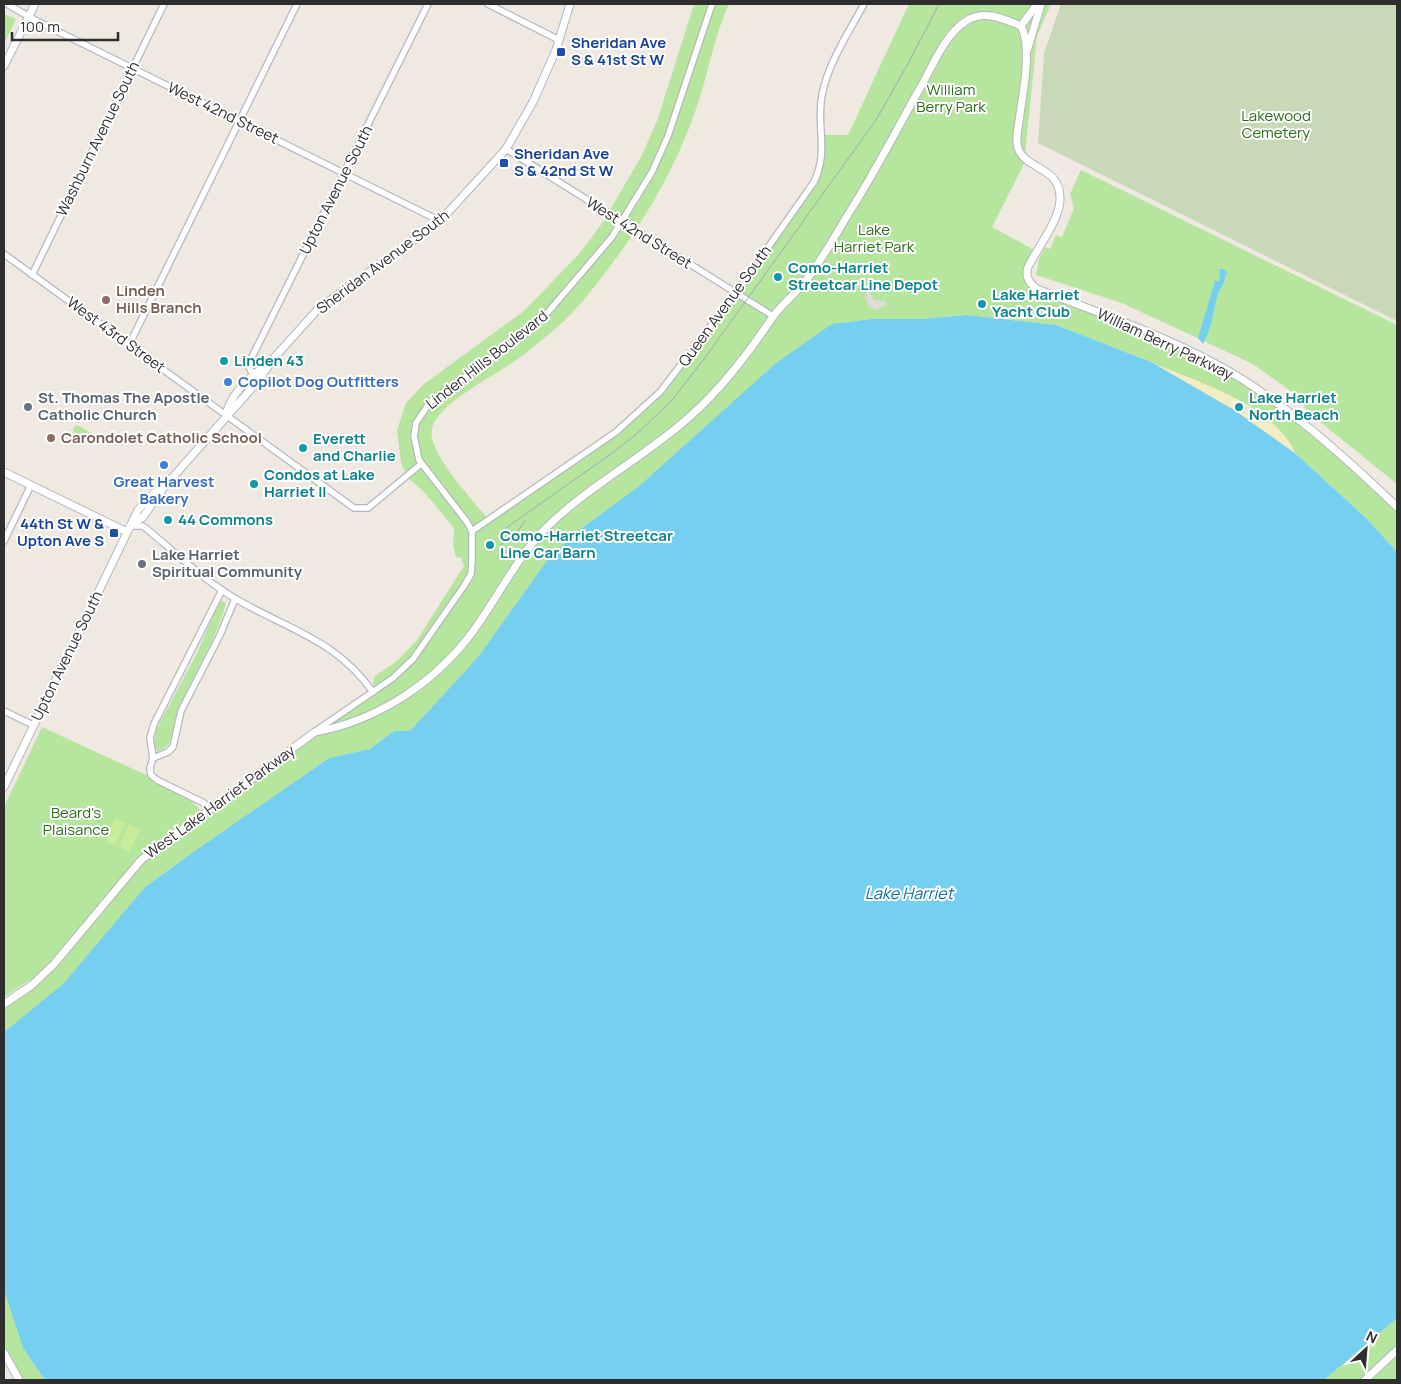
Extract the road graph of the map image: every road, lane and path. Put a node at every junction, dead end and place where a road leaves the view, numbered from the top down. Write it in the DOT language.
graph roads {
  1 [pos="7,4"];
  2 [pos="34,4"];
  3 [pos="164,4"];
  4 [pos="297,4"];
  5 [pos="428,4"];
  6 [pos="488,4"];
  7 [pos="570,4"];
  8 [pos="712,4"];
  9 [pos="864,4"];
  10 [pos="1037,4"];
  11 [pos="1041,4"];
  12 [pos="28,16"];
  13 [pos="1021,26"];
  14 [pos="559,40"];
  15 [pos="1025,56"];
  16 [pos="4,66"];
  17 [pos="132,68"];
  18 [pos="238,120"];
  19 [pos="506,149"];
  20 [pos="345,173"];
  21 [pos="440,221"];
  22 [pos="622,223"];
  23 [pos="4,254"];
  24 [pos="32,275"];
  25 [pos="736,293"];
  26 [pos="773,316"];
  27 [pos="129,345"];
  28 [pos="274,360"];
  29 [pos="253,375"];
  30 [pos="226,416"];
  31 [pos="421,464"];
  32 [pos="4,472"];
  33 [pos="31,485"];
  34 [pos="1397,507"];
  35 [pos="128,529"];
  36 [pos="472,534"];
  37 [pos="4,541"];
  38 [pos="222,590"];
  39 [pos="234,598"];
  40 [pos="373,692"];
  41 [pos="4,711"];
  42 [pos="33,726"];
  43 [pos="315,732"];
  44 [pos="154,758"];
  45 [pos="4,787"];
  46 [pos="209,811"];
  47 [pos="4,1004"];
  48 [pos="1397,1350"];
  49 [pos="4,1354"];
  50 [pos="19,1380"];
  51 [pos="1365,1380"];
  1 -- 12 [label="street, West 42nd Street"];
  2 -- 12 [label="street"];
  3 -- 17 [label="street, Washburn Avenue South"];
  4 -- 18 [label="street"];
  5 -- 20 [label="street, Upton Avenue South"];
  6 -- 14 [label="street"];
  7 -- 14 [label="street, Sheridan Avenue South"];
  8 -- 22 [label="street, Linden Hills Boulevard"];
  9 -- 25 [label="street, Queen Avenue South"];
  10 -- 13 [label="street"];
  11 -- 15 [label="street, William Berry Parkway"];
  12 -- 16 [label="street"];
  12 -- 17 [label="street, West 42nd Street"];
  13 -- 15 [label="street, William Berry Parkway"];
  13 -- 26 [label="street, West Lake Harriet Parkway"];
  14 -- 19 [label="street, Sheridan Avenue South"];
  15 -- 34 [label="street, William Berry Parkway"];
  17 -- 18 [label="street, West 42nd Street"];
  17 -- 24 [label="street, Washburn Avenue South"];
  18 -- 20 [label="street, West 42nd Street"];
  18 -- 27 [label="street"];
  19 -- 21 [label="street, Sheridan Avenue South"];
  19 -- 22 [label="street, West 42nd Street"];
  20 -- 21 [label="street, West 42nd Street"];
  20 -- 29 [label="street, Upton Avenue South"];
  21 -- 28 [label="street, Sheridan Avenue South"];
  22 -- 25 [label="street, West 42nd Street"];
  22 -- 31 [label="street, Linden Hills Boulevard"];
  23 -- 24 [label="street, West 43rd Street"];
  24 -- 27 [label="street, West 43rd Street"];
  25 -- 26 [label="street, West 42nd Street"];
  25 -- 36 [label="street, Queen Avenue South"];
  26 -- 43 [label="street, West Lake Harriet Parkway"];
  27 -- 30 [label="street, West 43rd Street"];
  28 -- 29 [label="street, Sheridan Avenue South"];
  28 -- 30 [label="street, Sheridan Avenue South"];
  29 -- 30 [label="street, Sheridan Avenue South"];
  30 -- 31 [label="street, West 43rd Street"];
  30 -- 35 [label="street, Upton Avenue South"];
  31 -- 36 [label="street, Linden Hills Boulevard"];
  32 -- 33 [label="street"];
  33 -- 35 [label="street"];
  33 -- 37 [label="street"];
  35 -- 38 [label="street"];
  35 -- 42 [label="street, Upton Avenue South"];
  36 -- 40 [label="street, West Lake Harriet Parkway, bridge"];
  38 -- 39 [label="street"];
  38 -- 44 [label="street"];
  39 -- 40 [label="street"];
  39 -- 44 [label="street"];
  40 -- 43 [label="street, West Lake Harriet Parkway"];
  41 -- 42 [label="street"];
  42 -- 45 [label="street, Upton Avenue South"];
  43 -- 46 [label="street, West Lake Harriet Parkway"];
  44 -- 46 [label="street"];
  46 -- 47 [label="street, West Lake Harriet Parkway"];
  48 -- 51 [label="street"];
  49 -- 50 [label="street"];
}
